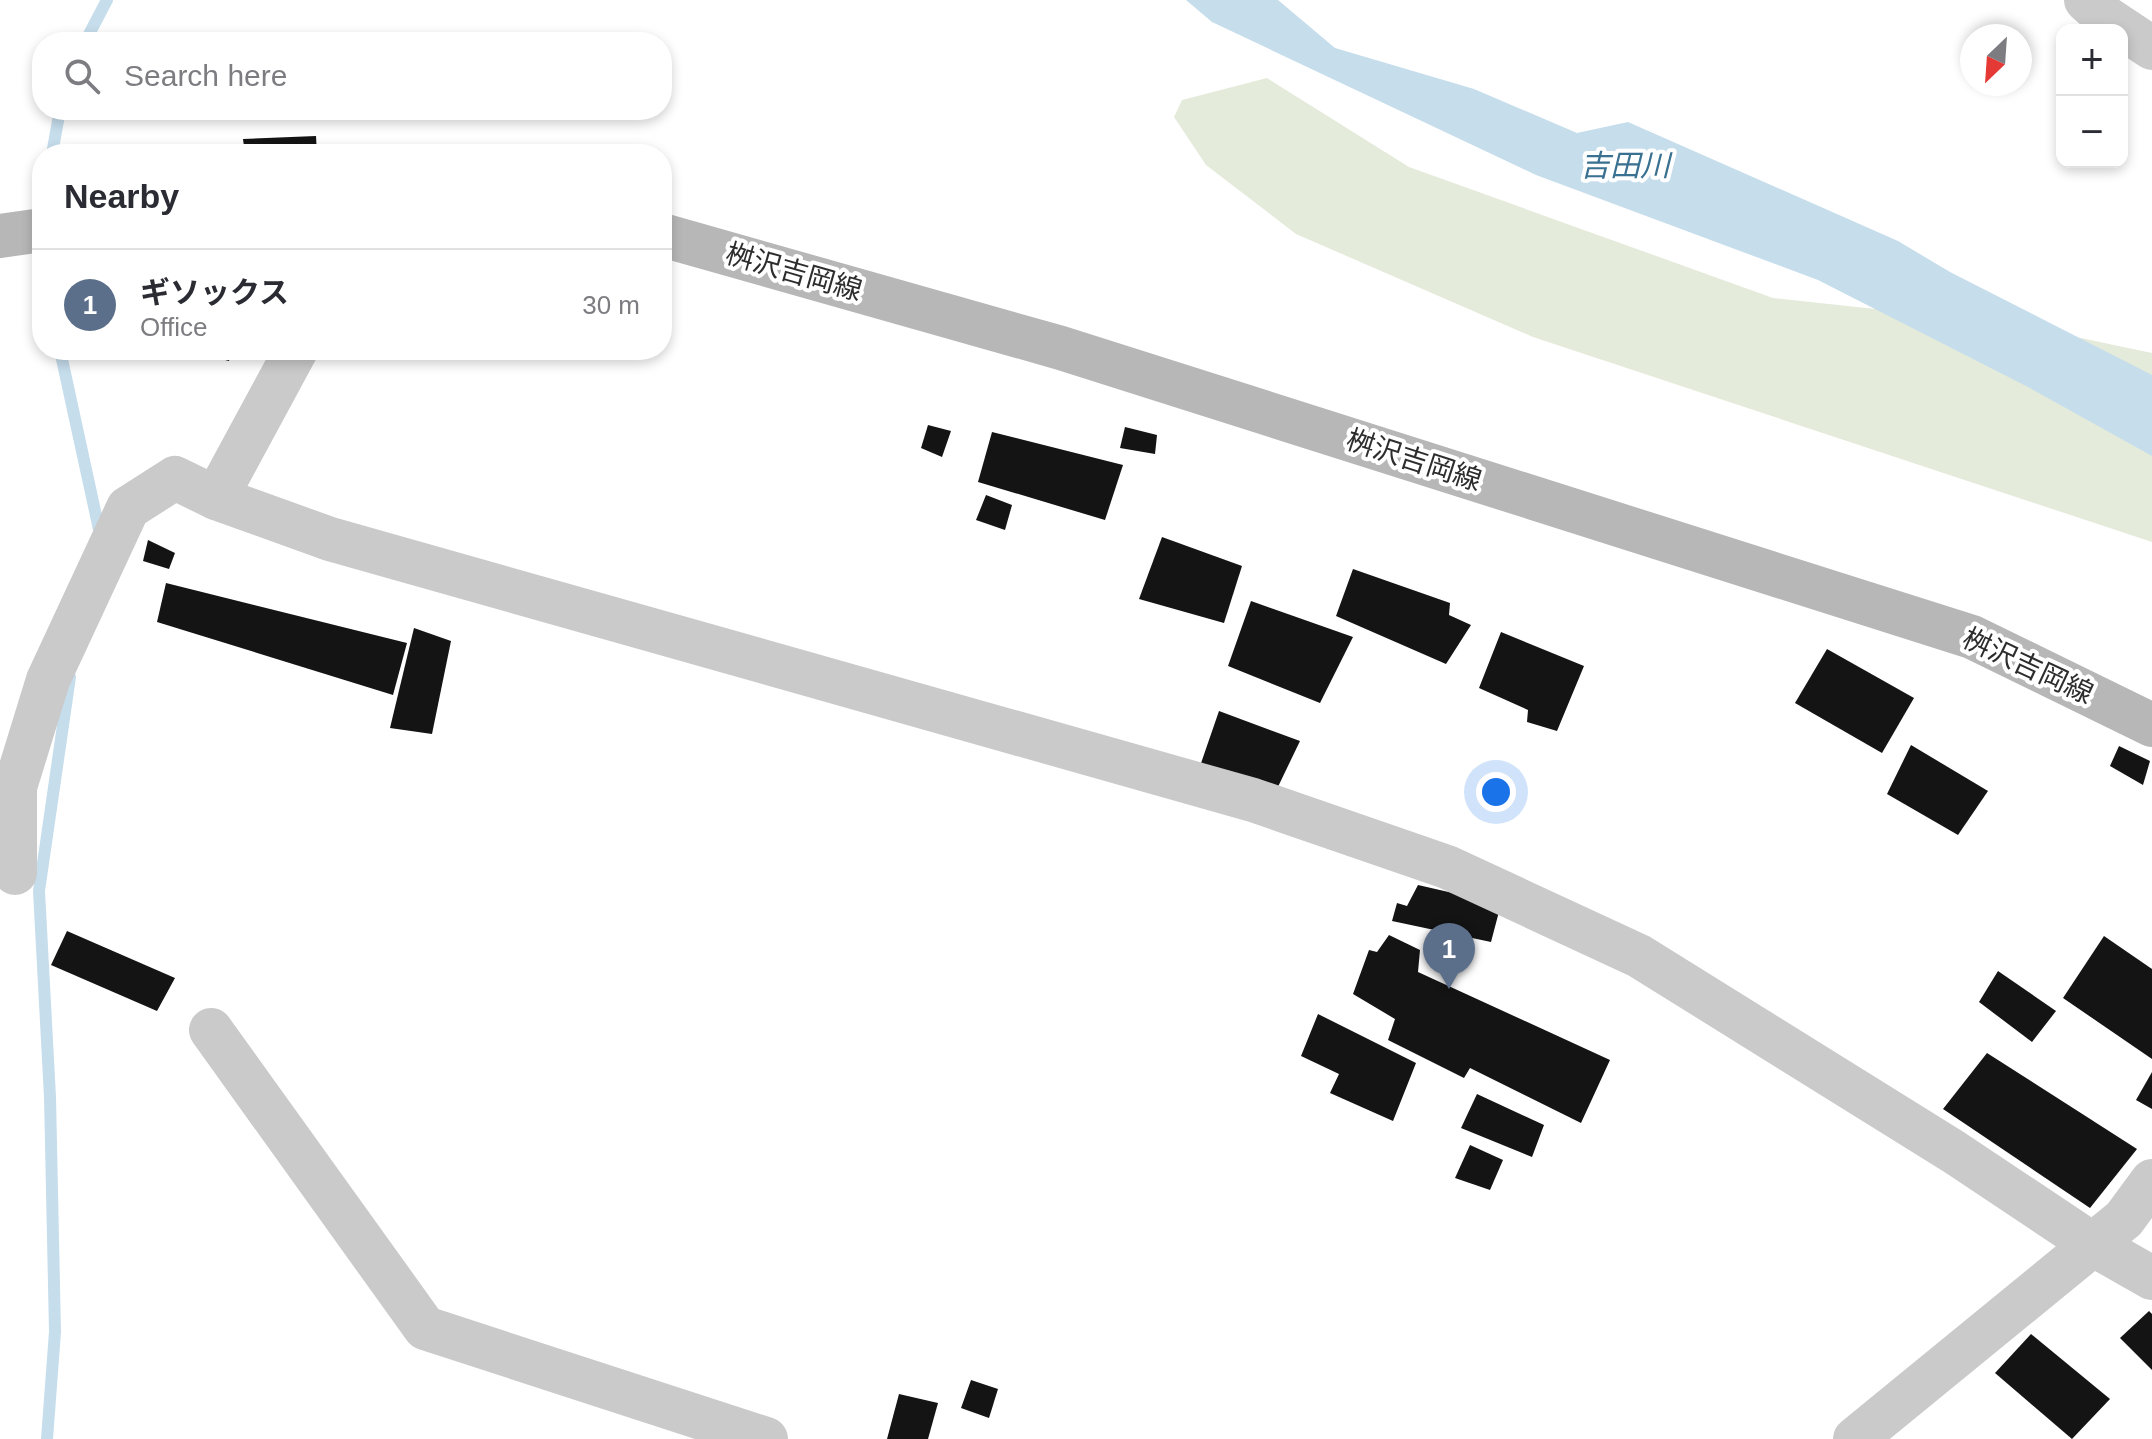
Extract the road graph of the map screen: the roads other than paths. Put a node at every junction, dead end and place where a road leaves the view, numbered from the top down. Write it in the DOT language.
graph roads {
  1 [pos="2086,0"];
  2 [pos="2152,48"];
  3 [pos="32,231"];
  4 [pos="0,236"];
  5 [pos="672,238"];
  6 [pos="291,360"];
  7 [pos="216,498"];
  8 [pos="2152,725"];
  9 [pos="15,873"];
  10 [pos="211,1030"];
  11 [pos="2152,1181"];
  12 [pos="2092,1244"];
  13 [pos="2152,1278"];
  14 [pos="766,1439"];
  15 [pos="1855,1439"];
  1 -- 2 [label="street"];
  3 -- 4 [label="main road"];
  5 -- 8 [label="main road, 桝沢吉岡線"];
  6 -- 7 [label="street"];
  7 -- 9 [label="street"];
  7 -- 12 [label="street"];
  10 -- 14 [label="street"];
  11 -- 12 [label="street"];
  12 -- 13 [label="street"];
  12 -- 15 [label="street"];
}
